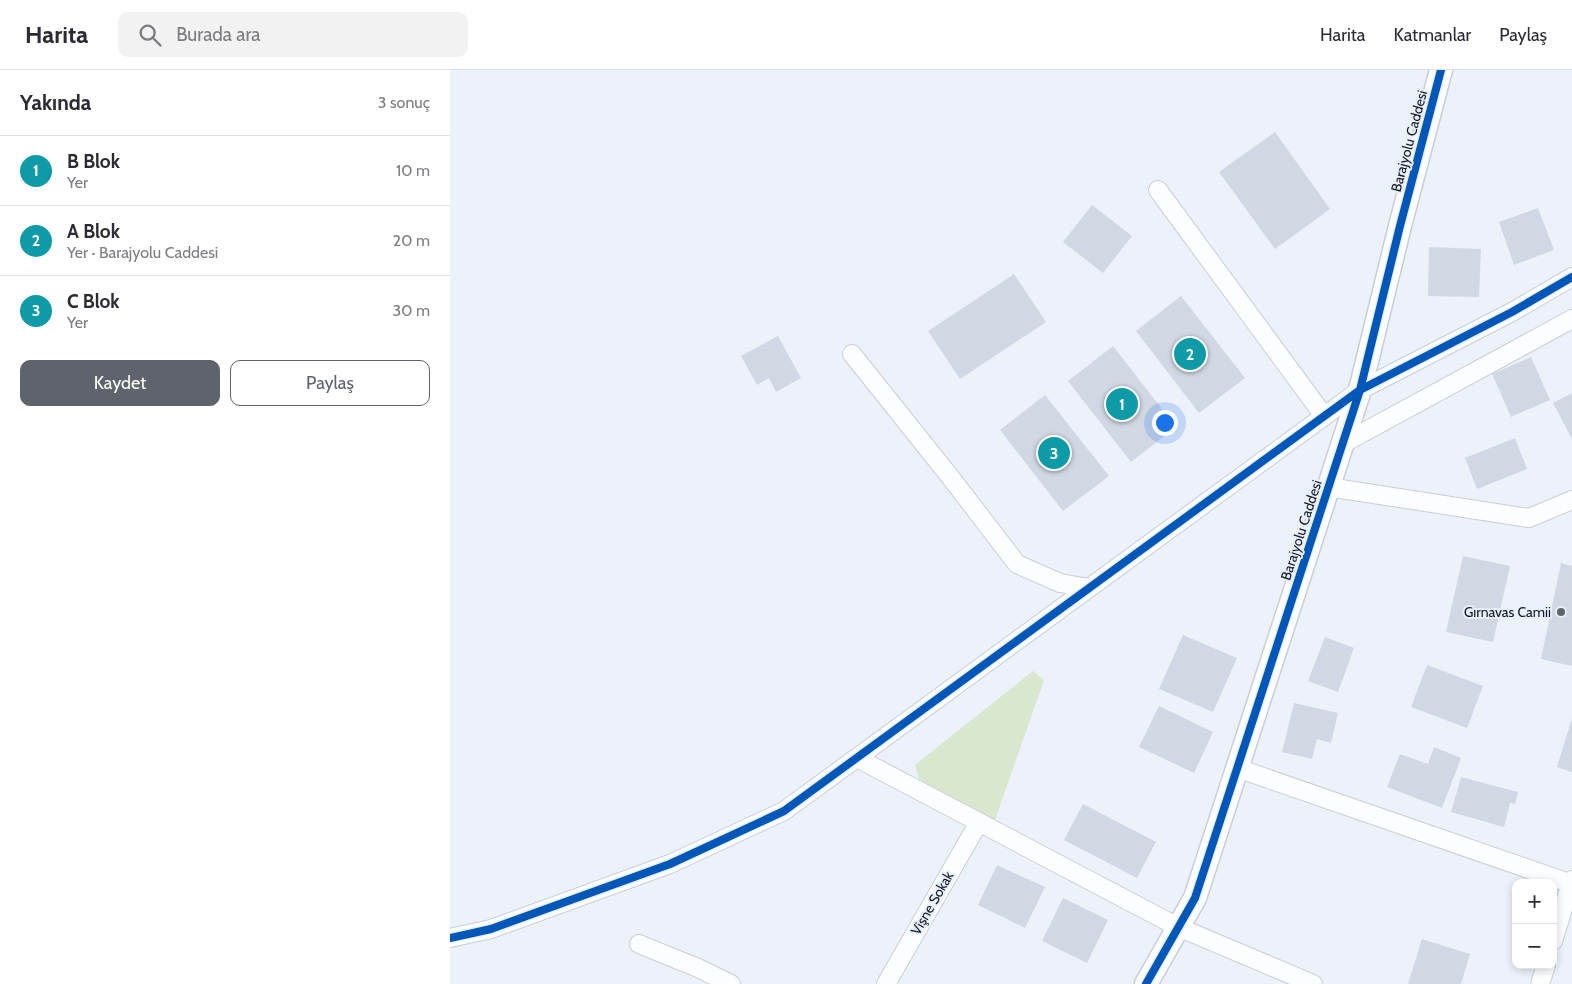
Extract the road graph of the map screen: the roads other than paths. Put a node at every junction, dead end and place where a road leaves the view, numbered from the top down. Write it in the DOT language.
graph roads {
  1 [pos="1441,70"];
  2 [pos="1158,190"];
  3 [pos="1572,277"];
  4 [pos="1572,319"];
  5 [pos="852,354"];
  6 [pos="1360,390"];
  7 [pos="1324,416"];
  8 [pos="1342,444"];
  9 [pos="1328,487"];
  10 [pos="1572,500"];
  11 [pos="1089,588"];
  12 [pos="857,758"];
  13 [pos="1237,768"];
  14 [pos="979,822"];
  15 [pos="1572,883"];
  16 [pos="1178,927"];
  17 [pos="1557,929"];
  18 [pos="450,938"];
  19 [pos="639,944"];
  20 [pos="1545,969"];
  21 [pos="730,984"];
  22 [pos="886,984"];
  23 [pos="1146,984"];
  24 [pos="1313,984"];
  25 [pos="1540,984"];
  1 -- 6 [label="street, Barajyolu Caddesi"];
  2 -- 7 [label="street"];
  3 -- 6 [label="street"];
  4 -- 8 [label="street"];
  5 -- 11 [label="street"];
  6 -- 7 [label="street"];
  6 -- 8 [label="street, Barajyolu Caddesi"];
  7 -- 11 [label="street"];
  8 -- 9 [label="street, Barajyolu Caddesi"];
  9 -- 10 [label="street"];
  9 -- 13 [label="street, Barajyolu Caddesi"];
  11 -- 12 [label="street"];
  12 -- 14 [label="street"];
  12 -- 18 [label="street"];
  13 -- 15 [label="street"];
  13 -- 16 [label="street, Barajyolu Caddesi"];
  14 -- 16 [label="street"];
  14 -- 22 [label="street, Vişne Sokak"];
  15 -- 17 [label="street"];
  16 -- 23 [label="street, Barajyolu Caddesi"];
  16 -- 24 [label="street"];
  19 -- 21 [label="street"];
  20 -- 25 [label="street"];
}
